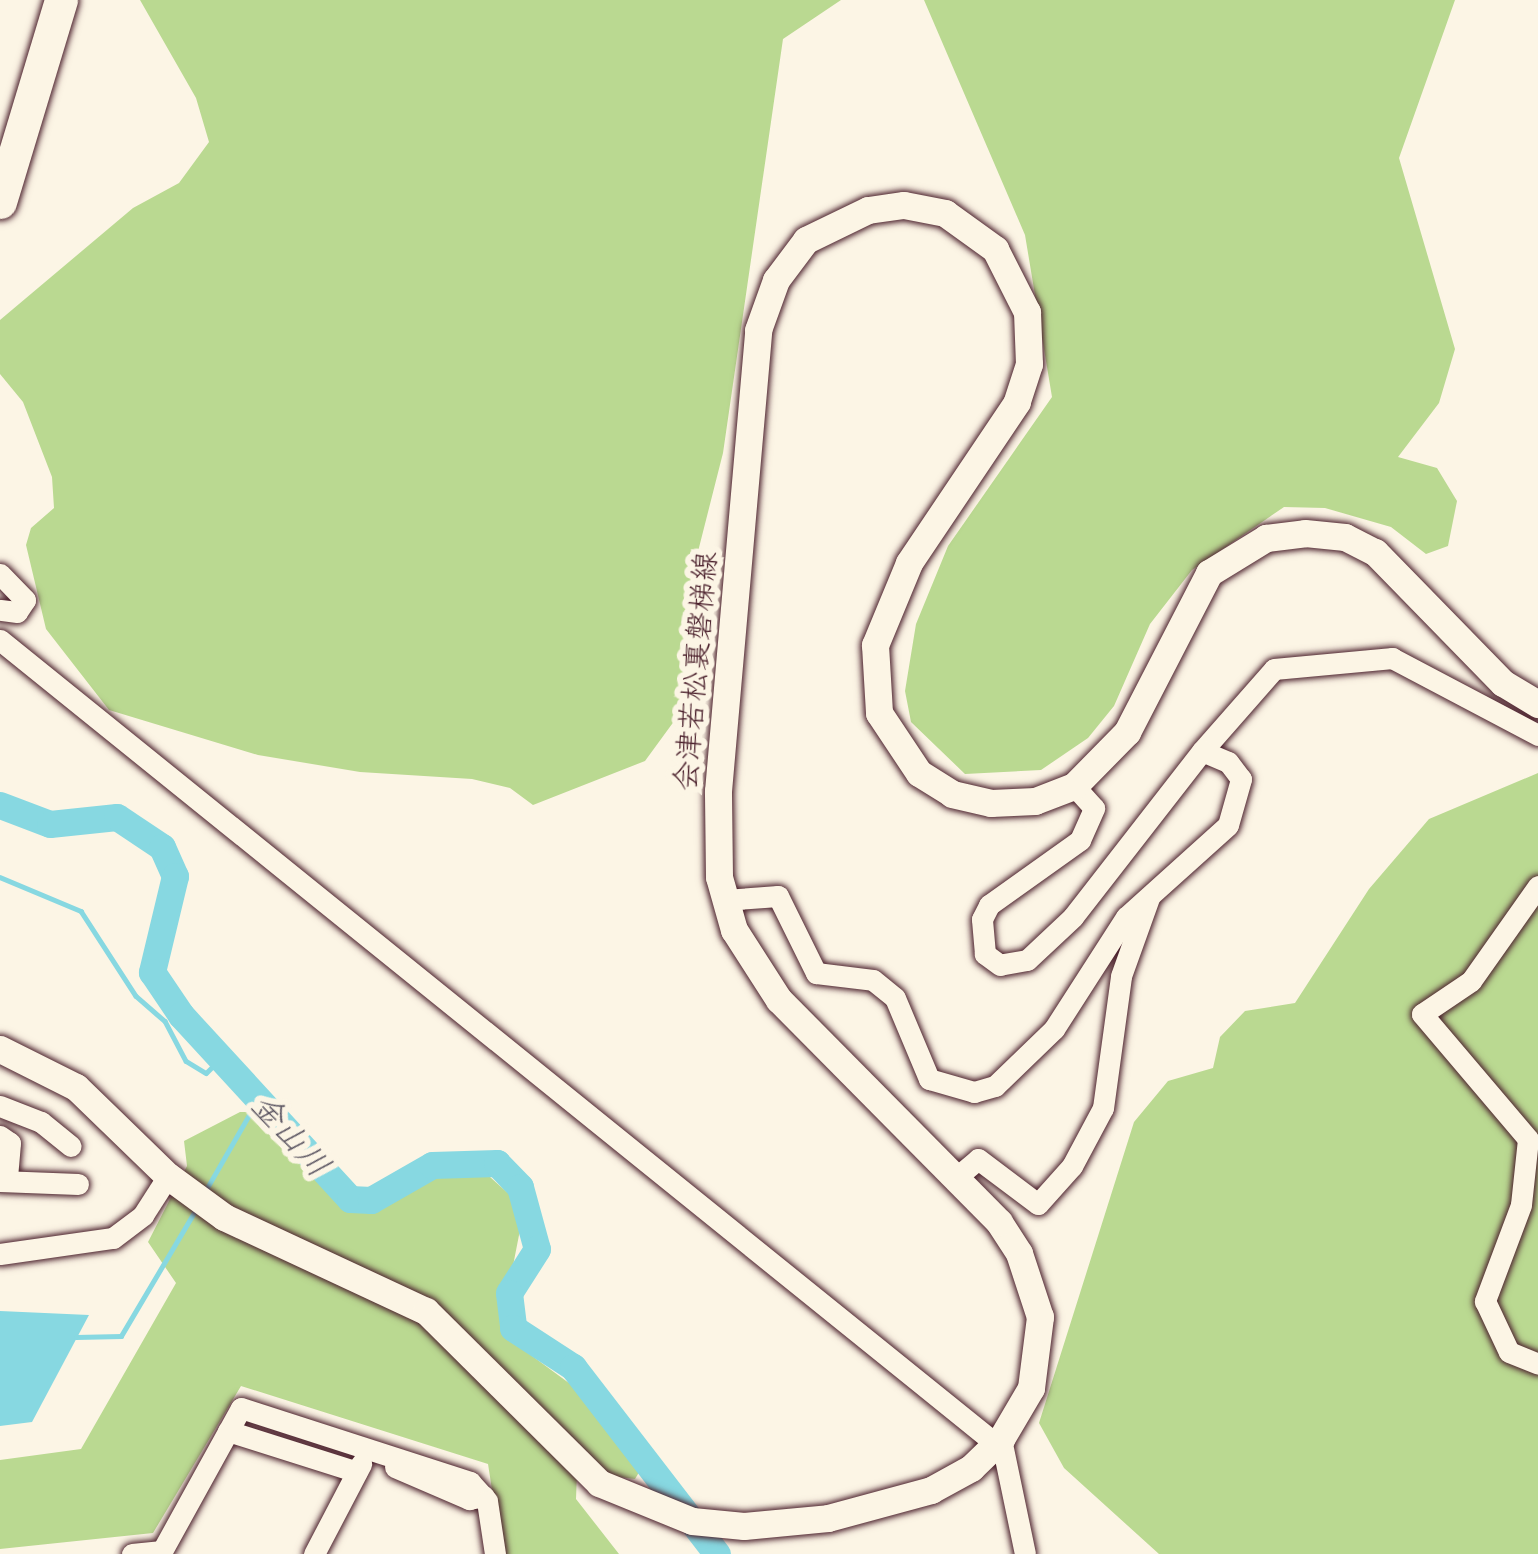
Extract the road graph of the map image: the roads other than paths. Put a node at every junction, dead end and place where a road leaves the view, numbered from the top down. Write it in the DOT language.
graph roads {
  1 [pos="38,0"];
  2 [pos="61,0"];
  3 [pos="0,129"];
  4 [pos="0,202"];
  5 [pos="0,574"];
  6 [pos="0,610"];
  7 [pos="0,640"];
  8 [pos="1538,704"];
  9 [pos="1538,735"];
  10 [pos="1202,751"];
  11 [pos="1074,786"];
  12 [pos="1538,886"];
  13 [pos="1149,897"];
  14 [pos="724,900"];
  15 [pos="0,1049"];
  16 [pos="0,1106"];
  17 [pos="0,1136"];
  18 [pos="71,1146"];
  19 [pos="168,1176"];
  20 [pos="958,1176"];
  21 [pos="4,1180"];
  22 [pos="78,1184"];
  23 [pos="0,1254"];
  24 [pos="1538,1364"];
  25 [pos="228,1431"];
  26 [pos="998,1441"];
  27 [pos="369,1450"];
  28 [pos="357,1472"];
  29 [pos="132,1554"];
  30 [pos="314,1554"];
  31 [pos="495,1554"];
  32 [pos="1025,1554"];
  1 -- 3 [label="highway"];
  2 -- 4 [label="highway"];
  5 -- 6 [label="street"];
  7 -- 26 [label="street"];
  8 -- 11 [label="main road, 会津若松裏磐梯線"];
  9 -- 10 [label="street"];
  10 -- 11 [label="street"];
  10 -- 13 [label="street"];
  11 -- 14 [label="main road, 会津若松裏磐梯線"];
  12 -- 24 [label="street"];
  13 -- 14 [label="street"];
  13 -- 20 [label="street"];
  14 -- 20 [label="main road, 会津若松裏磐梯線"];
  15 -- 19 [label="main road, 会津若松裏磐梯線"];
  16 -- 18 [label="street"];
  17 -- 21 [label="street"];
  19 -- 23 [label="street"];
  19 -- 26 [label="main road, 会津若松裏磐梯線"];
  20 -- 26 [label="main road, 会津若松裏磐梯線"];
  21 -- 22 [label="street"];
  25 -- 27 [label="street"];
  25 -- 28 [label="street"];
  25 -- 29 [label="street"];
  26 -- 32 [label="street"];
  27 -- 28 [label="street"];
  27 -- 31 [label="street"];
  28 -- 30 [label="street"];
}
